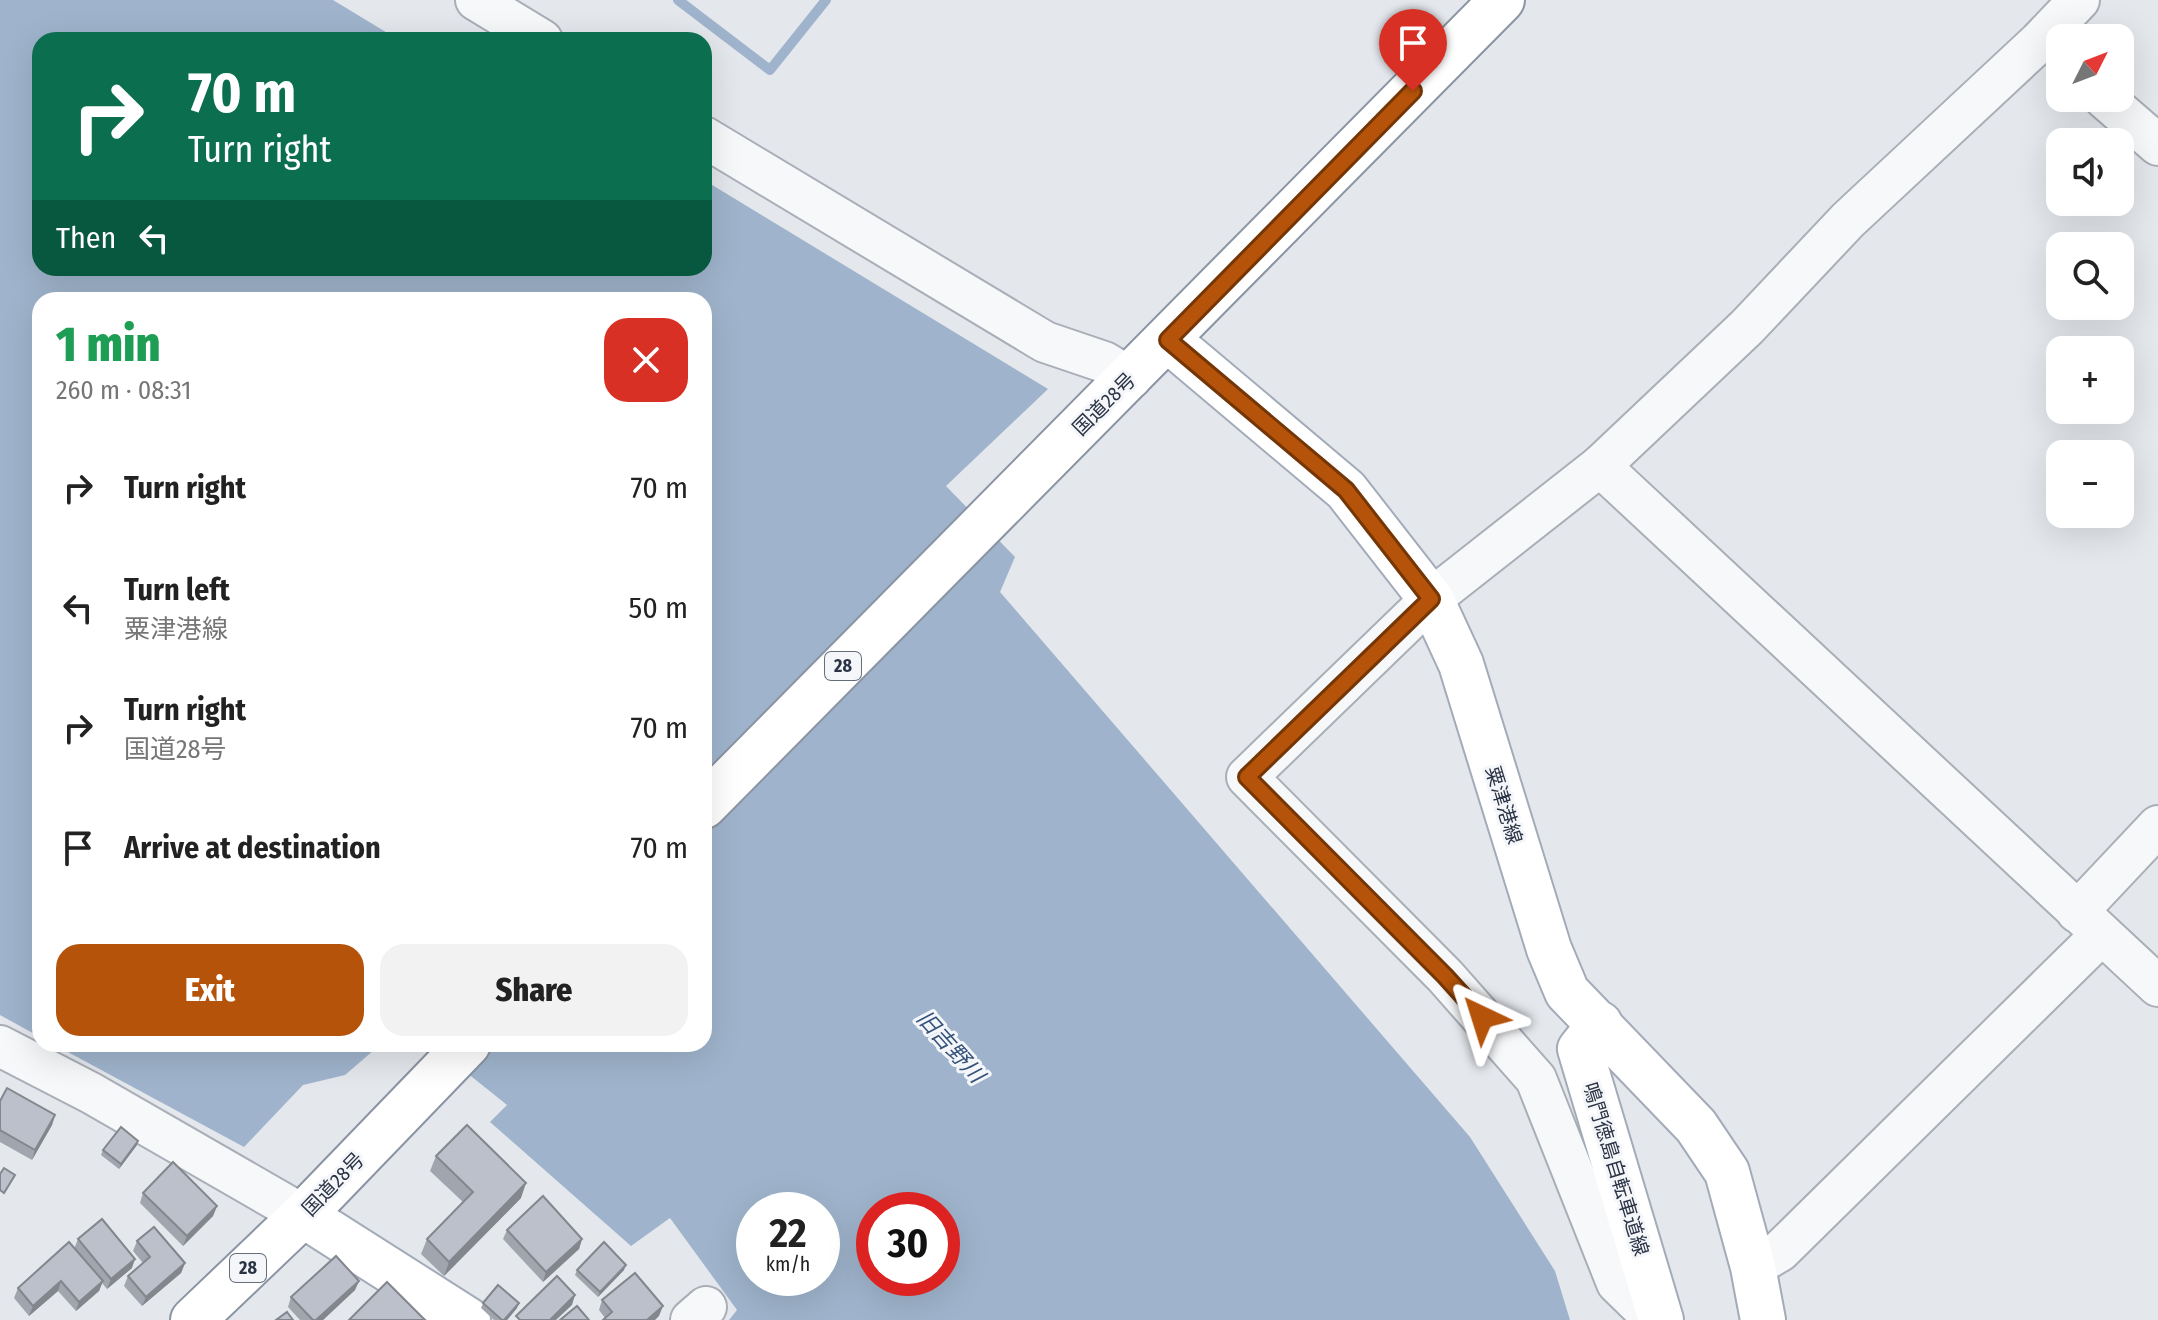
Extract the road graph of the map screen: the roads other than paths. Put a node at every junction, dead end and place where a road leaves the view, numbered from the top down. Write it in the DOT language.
graph roads {
  1 [pos="476,0"];
  2 [pos="1502,0"];
  3 [pos="2079,0"];
  4 [pos="2065,24"];
  5 [pos="529,32"];
  6 [pos="2046,54"];
  7 [pos="2120,112"];
  8 [pos="712,142"];
  9 [pos="2158,145"];
  10 [pos="1168,340"];
  11 [pos="1131,378"];
  12 [pos="1600,466"];
  13 [pos="1431,599"];
  14 [pos="712,798"];
  15 [pos="2158,826"];
  16 [pos="2089,923"];
  17 [pos="2158,986"];
  18 [pos="1600,1024"];
  19 [pos="0,1046"];
  20 [pos="460,1052"];
  21 [pos="303,1215"];
  22 [pos="1753,1267"];
  23 [pos="193,1320"];
  24 [pos="468,1320"];
  25 [pos="1658,1320"];
  26 [pos="1763,1320"];
  1 -- 5 [label="street"];
  2 -- 10 [label="main road, 国道28号 / 28"];
  3 -- 4 [label="street"];
  6 -- 12 [label="street"];
  7 -- 9 [label="street"];
  8 -- 11 [label="street"];
  10 -- 11 [label="main road, 国道28号 / 28"];
  10 -- 13 [label="main road, 粟津港線"];
  11 -- 14 [label="main road, 国道28号 / 28"];
  12 -- 13 [label="street"];
  12 -- 16 [label="street"];
  13 -- 18 [label="main road, 粟津港線"];
  13 -- 25 [label="street"];
  15 -- 16 [label="street"];
  16 -- 17 [label="street"];
  16 -- 22 [label="street"];
  18 -- 22 [label="main road, 粟津港線"];
  18 -- 25 [label="main road, 鳴門徳島自転車道線"];
  19 -- 21 [label="street"];
  20 -- 21 [label="main road, 国道28号 / 28"];
  21 -- 23 [label="main road, 国道28号 / 28"];
  21 -- 24 [label="main road"];
  22 -- 26 [label="main road, 粟津港線"];
}
